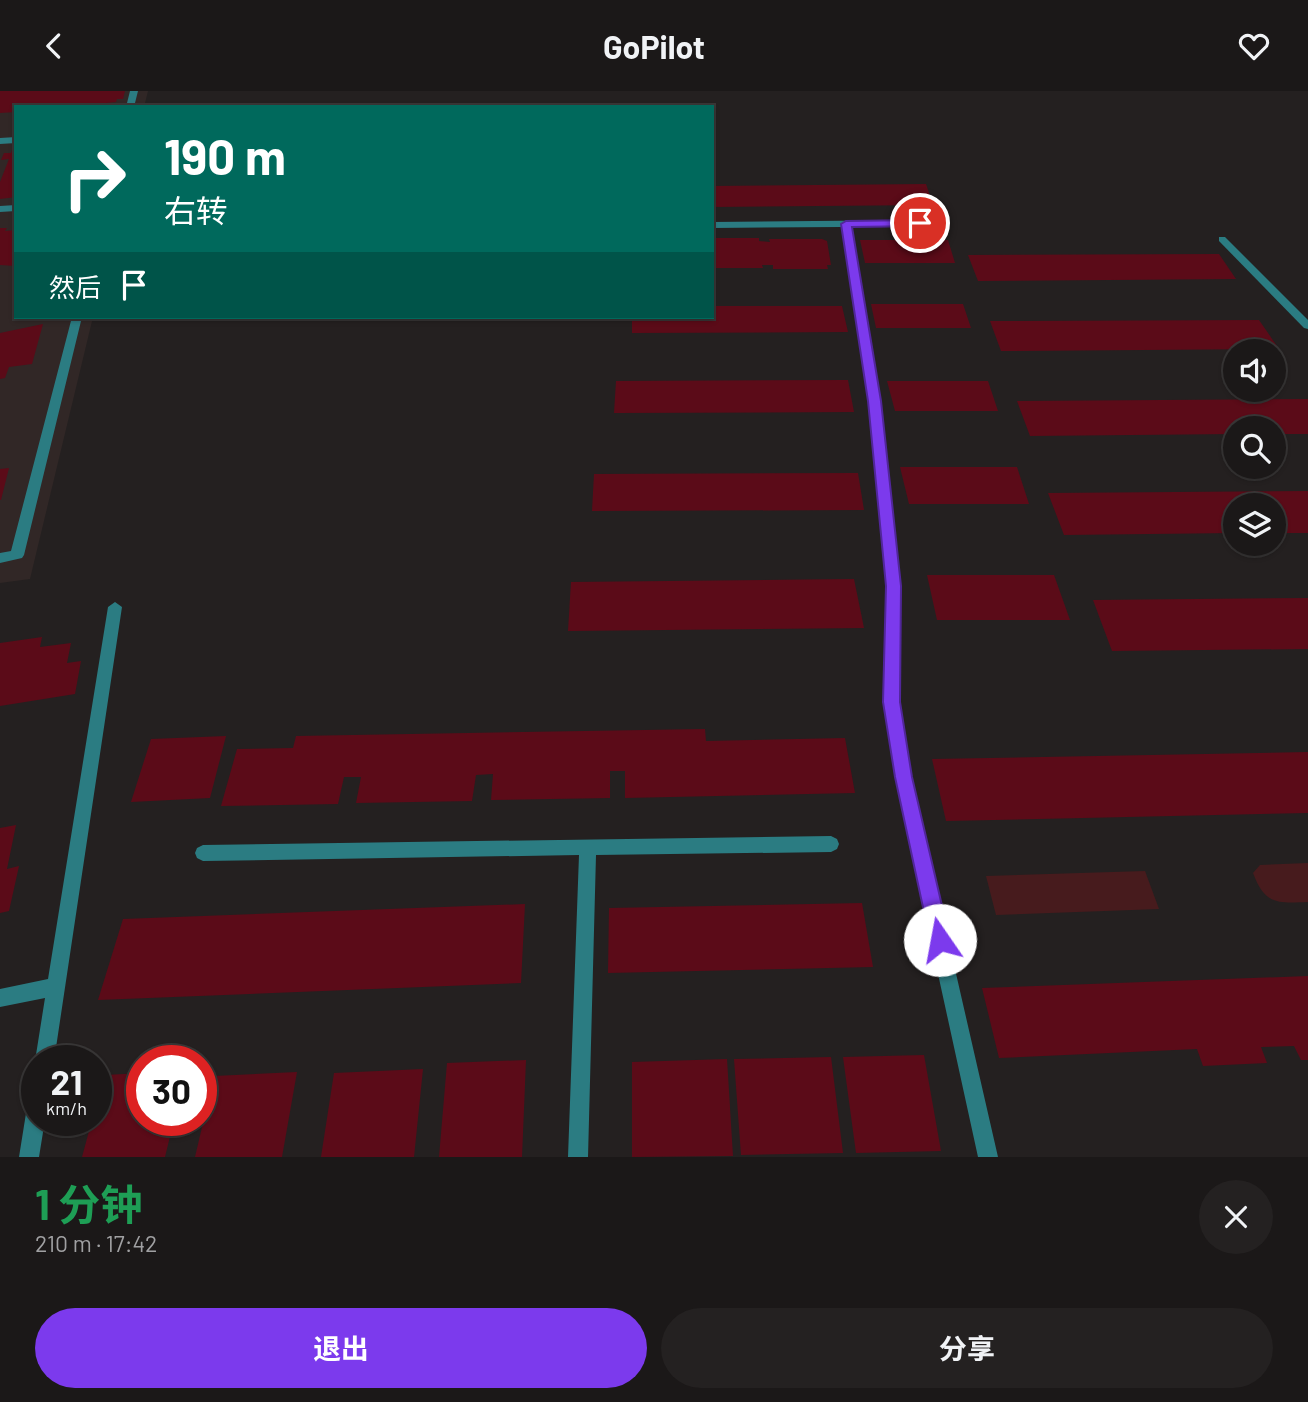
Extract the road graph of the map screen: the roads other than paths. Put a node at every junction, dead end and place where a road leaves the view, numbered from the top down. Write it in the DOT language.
graph roads {
  1 [pos="920,223"];
  2 [pos="846,224"];
  3 [pos="714,225"];
  4 [pos="1222,239"];
  5 [pos="76,319"];
  6 [pos="1308,325"];
  7 [pos="0,558"];
  8 [pos="115,607"];
  9 [pos="831,844"];
  10 [pos="588,847"];
  11 [pos="203,853"];
  12 [pos="55,987"];
  13 [pos="0,998"];
  14 [pos="46,1045"];
  15 [pos="32,1136"];
  16 [pos="29,1157"];
  17 [pos="578,1157"];
  18 [pos="988,1157"];
  1 -- 2 [label="street"];
  2 -- 3 [label="street"];
  2 -- 18 [label="street"];
  4 -- 6 [label="street"];
  5 -- 7 [label="street"];
  8 -- 12 [label="street"];
  9 -- 10 [label="street"];
  10 -- 11 [label="street"];
  10 -- 17 [label="street"];
  12 -- 13 [label="street"];
  12 -- 14 [label="street"];
  15 -- 16 [label="street"];
}
